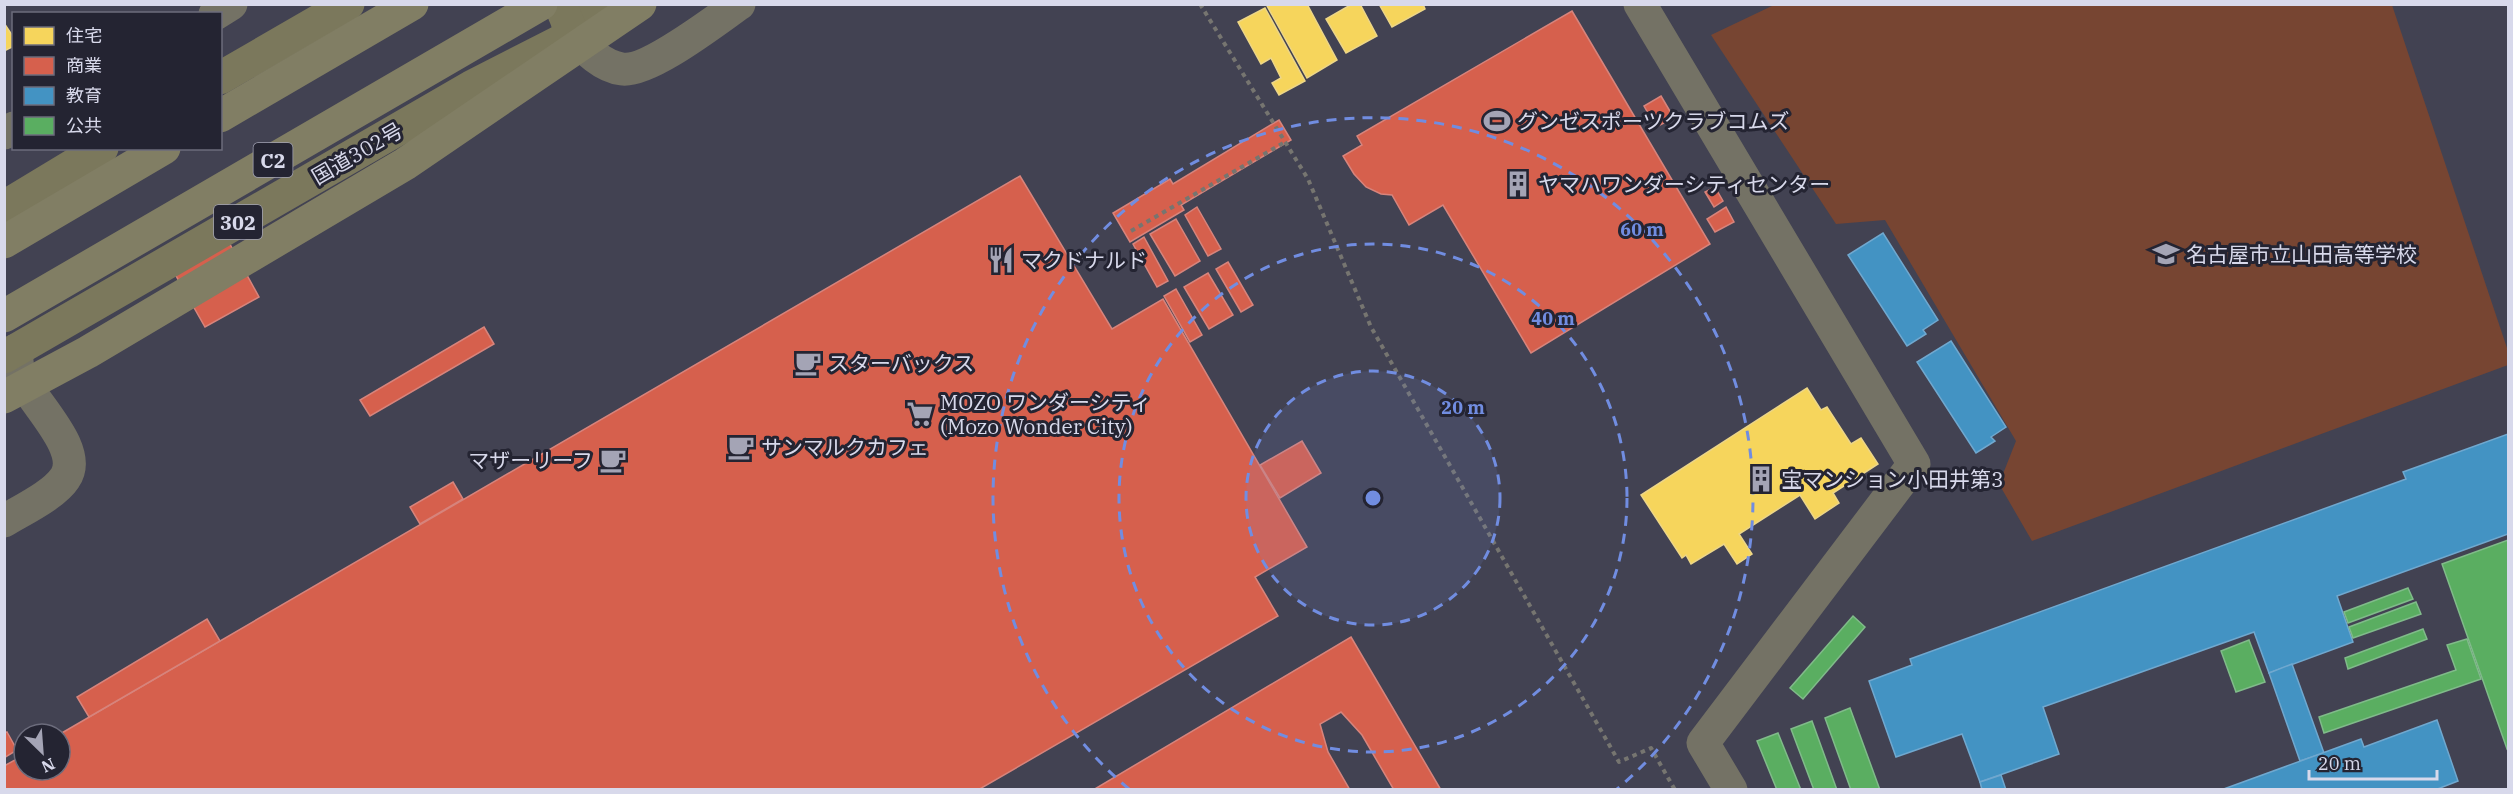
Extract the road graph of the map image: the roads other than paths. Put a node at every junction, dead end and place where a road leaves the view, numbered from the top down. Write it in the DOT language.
graph roads {
  1 [pos="231,4"];
  2 [pos="348,4"];
  3 [pos="412,4"];
  4 [pos="517,4"];
  5 [pos="541,4"];
  6 [pos="604,4"];
  7 [pos="640,4"];
  8 [pos="739,4"];
  9 [pos="1640,4"];
  10 [pos="218,12"];
  11 [pos="567,22"];
  12 [pos="222,77"];
  13 [pos="471,87"];
  14 [pos="222,115"];
  15 [pos="99,150"];
  16 [pos="161,150"];
  17 [pos="4,207"];
  18 [pos="4,242"];
  19 [pos="4,316"];
  20 [pos="10,354"];
  21 [pos="4,397"];
  22 [pos="4,520"];
  23 [pos="1731,789"];
  1 -- 10 [label="street"];
  2 -- 12 [label="highway"];
  3 -- 14 [label="highway"];
  4 -- 13 [label="highway"];
  5 -- 19 [label="highway, C2, bridge"];
  6 -- 11 [label="highway, 国道302号 / 302"];
  7 -- 21 [label="highway, bridge"];
  8 -- 11 [label="street"];
  9 -- 23 [label="street"];
  11 -- 13 [label="highway, 国道302号 / 302"];
  13 -- 20 [label="highway, 国道302号 / 302"];
  15 -- 17 [label="highway"];
  16 -- 18 [label="highway"];
  20 -- 22 [label="street"];
}
